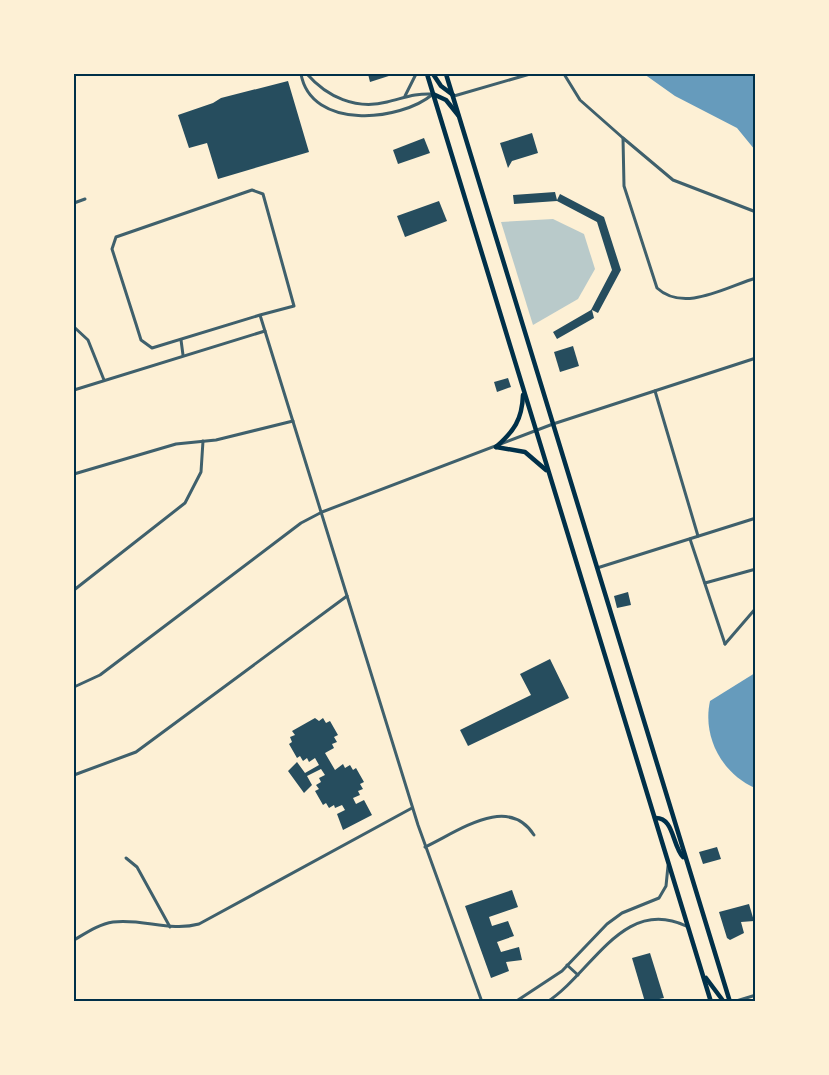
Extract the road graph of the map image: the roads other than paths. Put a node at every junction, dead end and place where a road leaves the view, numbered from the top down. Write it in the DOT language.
graph roads {
  1 [pos="301,74"];
  2 [pos="307,74"];
  3 [pos="417,74"];
  4 [pos="427,74"];
  5 [pos="433,74"];
  6 [pos="446,74"];
  7 [pos="530,74"];
  8 [pos="564,74"];
  9 [pos="433,94"];
  10 [pos="454,96"];
  11 [pos="404,97"];
  12 [pos="459,117"];
  13 [pos="623,138"];
  14 [pos="85,199"];
  15 [pos="74,203"];
  16 [pos="756,212"];
  17 [pos="756,278"];
  18 [pos="260,315"];
  19 [pos="74,327"];
  20 [pos="265,331"];
  21 [pos="181,340"];
  22 [pos="183,355"];
  23 [pos="756,358"];
  24 [pos="104,381"];
  25 [pos="74,390"];
  26 [pos="523,390"];
  27 [pos="655,391"];
  28 [pos="294,421"];
  29 [pos="553,424"];
  30 [pos="536,431"];
  31 [pos="203,441"];
  32 [pos="496,447"];
  33 [pos="548,472"];
  34 [pos="74,474"];
  35 [pos="322,512"];
  36 [pos="756,518"];
  37 [pos="698,537"];
  38 [pos="690,539"];
  39 [pos="597,568"];
  40 [pos="756,569"];
  41 [pos="705,584"];
  42 [pos="74,590"];
  43 [pos="347,596"];
  44 [pos="756,608"];
  45 [pos="74,687"];
  46 [pos="74,776"];
  47 [pos="412,808"];
  48 [pos="655,818"];
  49 [pos="534,835"];
  50 [pos="425,847"];
  51 [pos="126,858"];
  52 [pos="685,859"];
  53 [pos="669,861"];
  54 [pos="170,927"];
  55 [pos="688,927"];
  56 [pos="74,938"];
  57 [pos="567,965"];
  58 [pos="703,973"];
  59 [pos="578,975"];
  60 [pos="756,995"];
  61 [pos="482,1002"];
  62 [pos="515,1002"];
  63 [pos="547,1002"];
  64 [pos="711,1002"];
  65 [pos="724,1002"];
  66 [pos="731,1002"];
  1 -- 9 [label="street"];
  2 -- 11 [label="street"];
  3 -- 11 [label="street"];
  4 -- 9 [label="highway"];
  5 -- 10 [label="highway"];
  6 -- 10 [label="highway"];
  7 -- 10 [label="street"];
  8 -- 13 [label="street"];
  9 -- 11 [label="street"];
  9 -- 12 [label="highway"];
  9 -- 26 [label="highway"];
  10 -- 12 [label="highway"];
  12 -- 29 [label="highway"];
  13 -- 16 [label="street"];
  13 -- 17 [label="street"];
  14 -- 15 [label="street"];
  18 -- 20 [label="street"];
  18 -- 21 [label="street"];
  18 -- 21 [label="street"];
  19 -- 24 [label="street"];
  20 -- 22 [label="street"];
  20 -- 28 [label="street"];
  21 -- 22 [label="street"];
  22 -- 24 [label="street"];
  23 -- 27 [label="street"];
  24 -- 25 [label="street"];
  26 -- 30 [label="highway"];
  26 -- 32 [label="highway"];
  27 -- 29 [label="street"];
  27 -- 37 [label="street"];
  28 -- 31 [label="street"];
  28 -- 35 [label="street"];
  29 -- 30 [label="street"];
  29 -- 39 [label="highway"];
  30 -- 32 [label="street"];
  30 -- 33 [label="highway"];
  31 -- 34 [label="street"];
  31 -- 42 [label="street"];
  32 -- 33 [label="highway"];
  32 -- 35 [label="street"];
  33 -- 48 [label="highway"];
  35 -- 43 [label="street"];
  35 -- 45 [label="street"];
  36 -- 37 [label="street"];
  37 -- 38 [label="street"];
  38 -- 39 [label="street"];
  38 -- 41 [label="street"];
  39 -- 52 [label="highway"];
  40 -- 41 [label="street"];
  41 -- 44 [label="street"];
  43 -- 46 [label="street"];
  43 -- 47 [label="street"];
  47 -- 50 [label="street"];
  47 -- 54 [label="street"];
  48 -- 52 [label="highway"];
  48 -- 53 [label="highway"];
  49 -- 50 [label="street"];
  50 -- 61 [label="street"];
  51 -- 54 [label="street"];
  52 -- 66 [label="highway"];
  53 -- 55 [label="highway"];
  53 -- 57 [label="street"];
  54 -- 56 [label="street"];
  55 -- 58 [label="highway"];
  55 -- 59 [label="street"];
  57 -- 59 [label="street"];
  57 -- 62 [label="street"];
  58 -- 64 [label="highway"];
  58 -- 65 [label="highway"];
  59 -- 63 [label="street"];
  60 -- 66 [label="street"];
}
